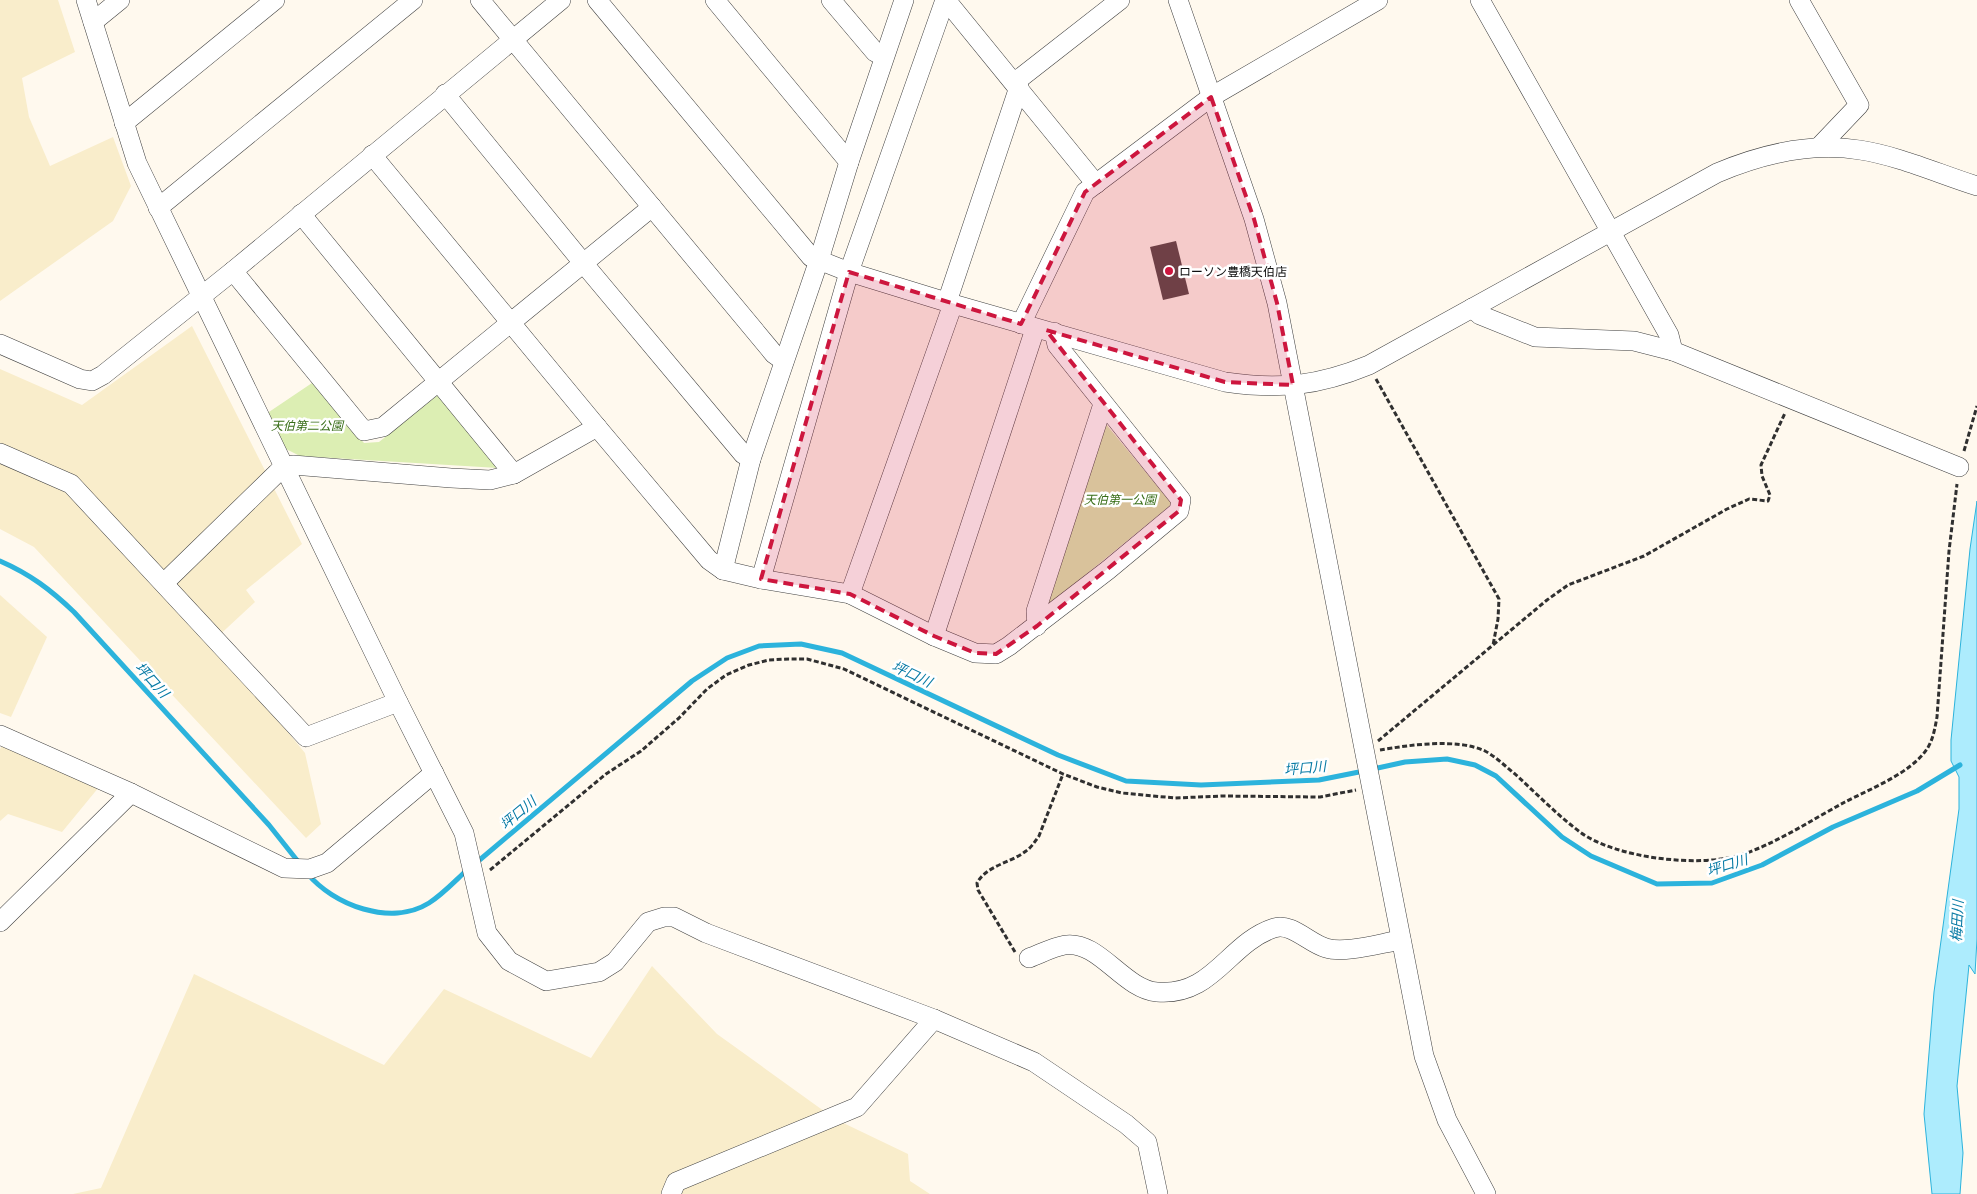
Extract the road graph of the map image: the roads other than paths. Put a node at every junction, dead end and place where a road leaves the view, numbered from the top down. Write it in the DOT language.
graph roads {
  1 [pos="86,0"];
  2 [pos="120,0"];
  3 [pos="275,0"];
  4 [pos="413,0"];
  5 [pos="480,0"];
  6 [pos="561,0"];
  7 [pos="596,0"];
  8 [pos="715,0"];
  9 [pos="831,0"];
  10 [pos="904,0"];
  11 [pos="946,0"];
  12 [pos="1120,0"];
  13 [pos="1178,0"];
  14 [pos="1378,0"];
  15 [pos="1480,0"];
  16 [pos="1799,0"];
  17 [pos="93,22"];
  18 [pos="513,39"];
  19 [pos="884,57"];
  20 [pos="1017,85"];
  21 [pos="445,94"];
  22 [pos="1211,97"];
  23 [pos="124,123"];
  24 [pos="1820,147"];
  25 [pos="372,156"];
  26 [pos="849,162"];
  27 [pos="1096,184"];
  28 [pos="1977,186"];
  29 [pos="652,207"];
  30 [pos="158,208"];
  31 [pos="301,214"];
  32 [pos="1611,232"];
  33 [pos="819,260"];
  34 [pos="584,264"];
  35 [pos="233,270"];
  36 [pos="849,272"];
  37 [pos="200,296"];
  38 [pos="950,303"];
  39 [pos="1472,308"];
  40 [pos="511,324"];
  41 [pos="1028,327"];
  42 [pos="1054,332"];
  43 [pos="0,344"];
  44 [pos="1673,350"];
  45 [pos="784,360"];
  46 [pos="440,381"];
  47 [pos="1293,385"];
  48 [pos="1103,404"];
  49 [pos="597,428"];
  50 [pos="0,454"];
  51 [pos="751,459"];
  52 [pos="284,467"];
  53 [pos="1960,467"];
  54 [pos="514,474"];
  55 [pos="723,570"];
  56 [pos="762,579"];
  57 [pos="164,583"];
  58 [pos="850,594"];
  59 [pos="1037,626"];
  60 [pos="934,636"];
  61 [pos="398,702"];
  62 [pos="0,736"];
  63 [pos="434,773"];
  64 [pos="131,793"];
  65 [pos="0,922"];
  66 [pos="1401,940"];
  67 [pos="1029,958"];
  68 [pos="934,1019"];
  69 [pos="671,1194"];
  70 [pos="1158,1194"];
  71 [pos="1486,1194"];
  1 -- 17 [label="street"];
  2 -- 17 [label="street"];
  3 -- 23 [label="street"];
  4 -- 30 [label="street"];
  5 -- 18 [label="street"];
  6 -- 18 [label="street"];
  7 -- 33 [label="street"];
  8 -- 26 [label="street"];
  9 -- 19 [label="street"];
  10 -- 19 [label="street"];
  11 -- 20 [label="street"];
  11 -- 36 [label="street"];
  12 -- 20 [label="street"];
  13 -- 22 [label="street"];
  14 -- 22 [label="street"];
  15 -- 32 [label="street"];
  16 -- 24 [label="street"];
  17 -- 23 [label="street"];
  18 -- 21 [label="street"];
  18 -- 29 [label="street"];
  19 -- 26 [label="street"];
  20 -- 27 [label="street"];
  20 -- 38 [label="street"];
  21 -- 25 [label="street"];
  21 -- 34 [label="street"];
  22 -- 27 [label="street"];
  22 -- 47 [label="street"];
  23 -- 30 [label="street"];
  24 -- 28 [label="street"];
  24 -- 32 [label="street"];
  25 -- 31 [label="street"];
  25 -- 40 [label="street"];
  26 -- 33 [label="street"];
  27 -- 41 [label="street"];
  29 -- 34 [label="street"];
  29 -- 45 [label="street"];
  30 -- 37 [label="street"];
  31 -- 35 [label="street"];
  31 -- 46 [label="street"];
  32 -- 39 [label="street"];
  32 -- 44 [label="street"];
  33 -- 36 [label="street"];
  33 -- 45 [label="street"];
  34 -- 40 [label="street"];
  34 -- 51 [label="street"];
  35 -- 37 [label="street"];
  35 -- 46 [label="street"];
  36 -- 38 [label="street"];
  36 -- 56 [label="street"];
  37 -- 43 [label="street"];
  37 -- 52 [label="street"];
  38 -- 41 [label="street"];
  38 -- 58 [label="street"];
  39 -- 44 [label="street"];
  39 -- 47 [label="street"];
  40 -- 46 [label="street"];
  40 -- 49 [label="street"];
  41 -- 42 [label="street"];
  41 -- 60 [label="street"];
  42 -- 47 [label="street"];
  42 -- 48 [label="street"];
  44 -- 53 [label="street"];
  45 -- 51 [label="street"];
  46 -- 54 [label="street"];
  47 -- 66 [label="street"];
  48 -- 59 [label="street"];
  48 -- 59 [label="street"];
  49 -- 54 [label="street"];
  49 -- 55 [label="street"];
  50 -- 57 [label="street"];
  51 -- 55 [label="street"];
  52 -- 54 [label="street"];
  52 -- 57 [label="street"];
  52 -- 61 [label="street"];
  55 -- 56 [label="street"];
  56 -- 58 [label="street"];
  57 -- 61 [label="street"];
  58 -- 60 [label="street"];
  59 -- 60 [label="street"];
  61 -- 63 [label="street"];
  62 -- 64 [label="street"];
  63 -- 64 [label="street"];
  63 -- 68 [label="street"];
  64 -- 65 [label="street"];
  66 -- 67 [label="street"];
  66 -- 71 [label="street"];
  68 -- 69 [label="street"];
  68 -- 70 [label="street"];
}
